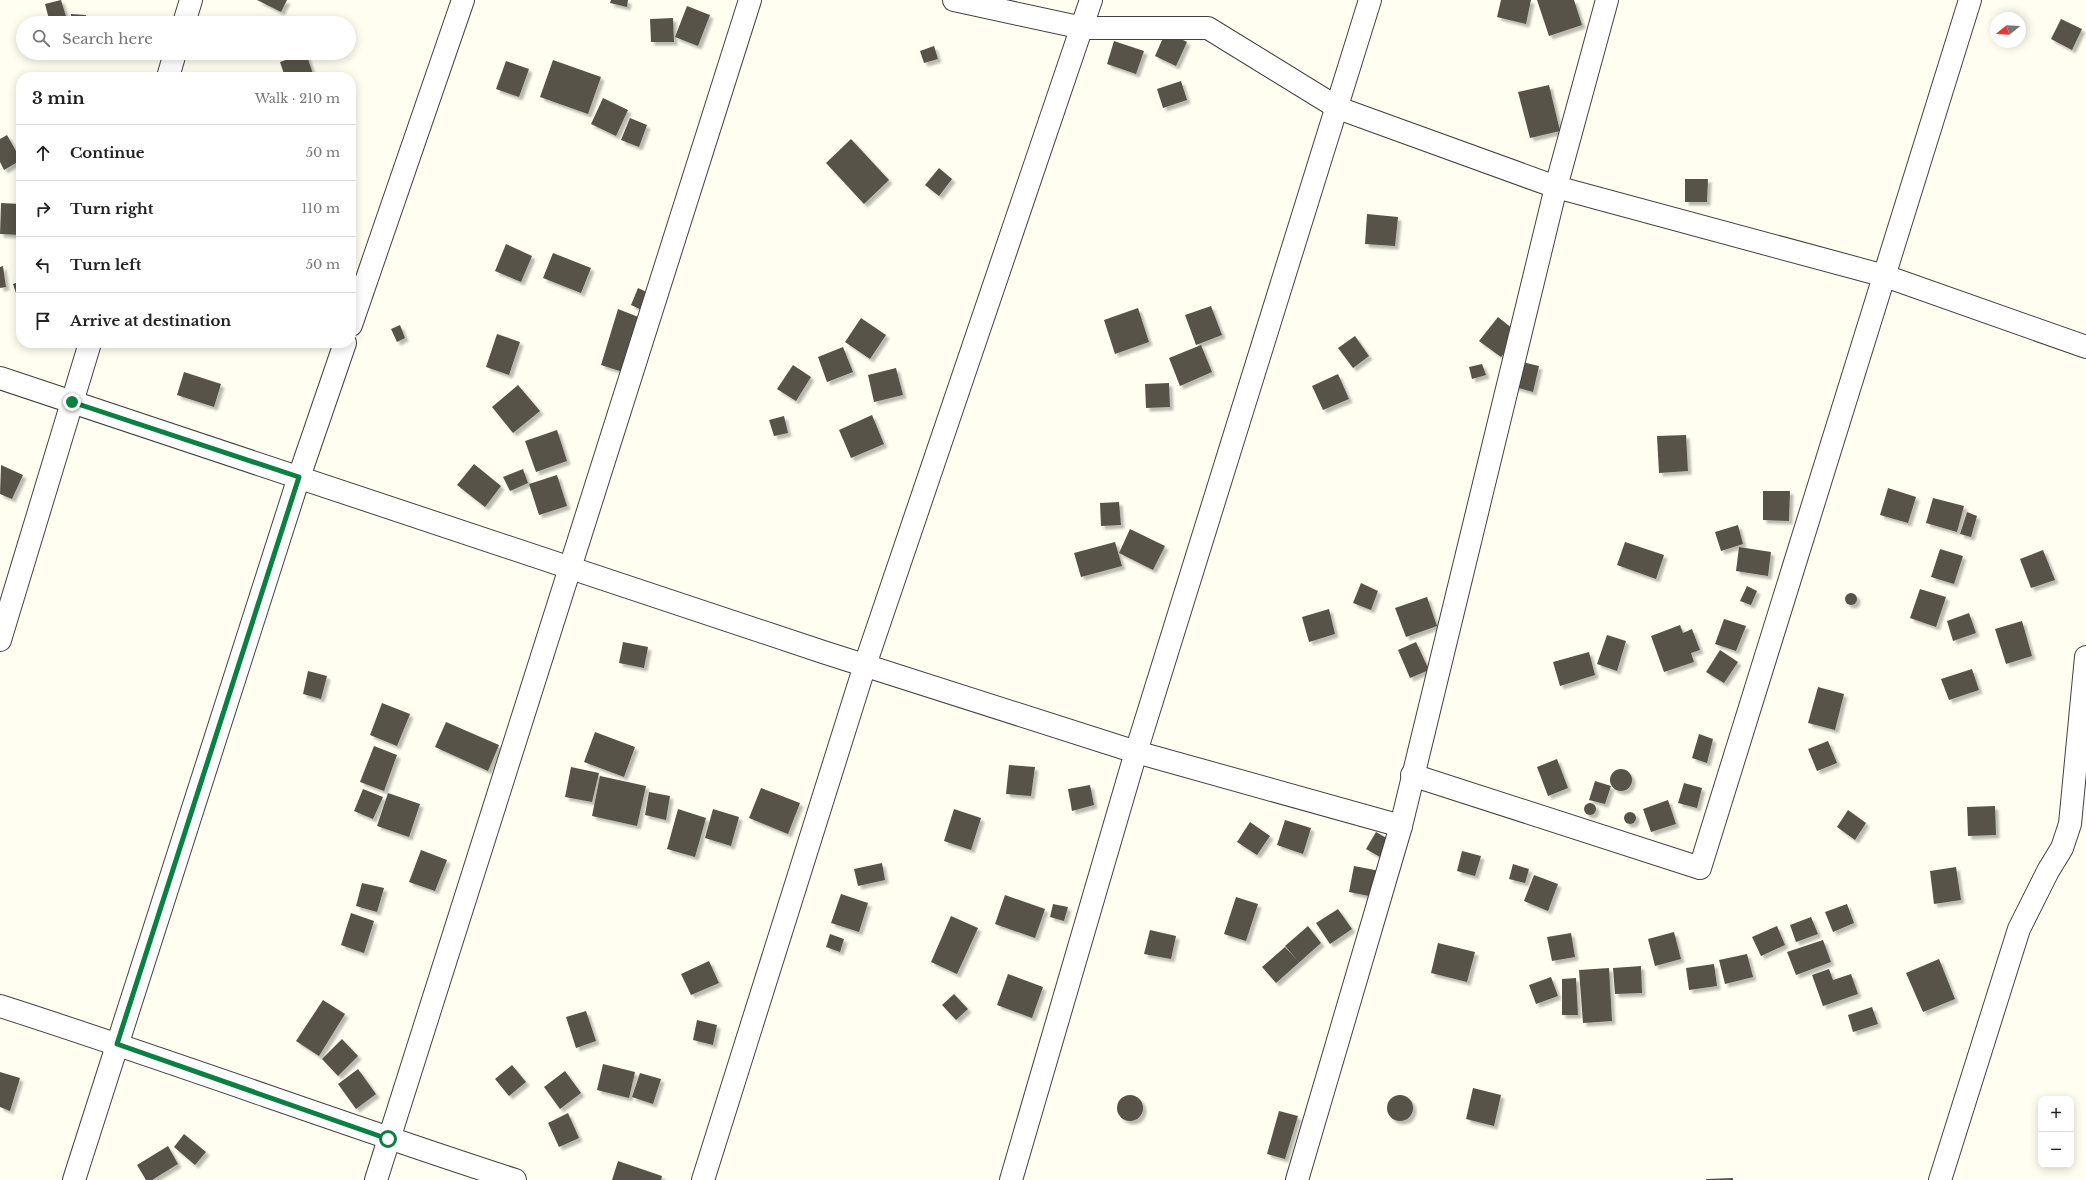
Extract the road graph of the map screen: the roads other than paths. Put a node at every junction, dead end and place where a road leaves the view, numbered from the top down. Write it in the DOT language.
graph roads {
  1 [pos="191,0"];
  2 [pos="463,0"];
  3 [pos="750,0"];
  4 [pos="954,0"];
  5 [pos="1091,0"];
  6 [pos="1370,0"];
  7 [pos="1607,0"];
  8 [pos="1970,0"];
  9 [pos="186,16"];
  10 [pos="1083,28"];
  11 [pos="173,60"];
  12 [pos="169,72"];
  13 [pos="1338,108"];
  14 [pos="1556,187"];
  15 [pos="1885,276"];
  16 [pos="356,310"];
  17 [pos="2086,347"];
  18 [pos="88,348"];
  19 [pos="343,348"];
  20 [pos="0,378"];
  21 [pos="72,402"];
  22 [pos="299,477"];
  23 [pos="569,568"];
  24 [pos="0,640"];
  25 [pos="2086,657"];
  26 [pos="865,665"];
  27 [pos="1136,752"];
  28 [pos="1412,775"];
  29 [pos="1401,826"];
  30 [pos="0,1006"];
  31 [pos="117,1044"];
  32 [pos="388,1139"];
  33 [pos="74,1180"];
  34 [pos="376,1180"];
  35 [pos="515,1180"];
  36 [pos="703,1180"];
  37 [pos="1011,1180"];
  38 [pos="1298,1180"];
  39 [pos="1940,1180"];
  1 -- 9 [label="street"];
  2 -- 16 [label="street"];
  3 -- 23 [label="street"];
  4 -- 10 [label="street"];
  5 -- 10 [label="street"];
  6 -- 13 [label="street"];
  7 -- 14 [label="street"];
  8 -- 15 [label="street"];
  10 -- 13 [label="street"];
  10 -- 26 [label="street"];
  11 -- 12 [label="street"];
  13 -- 14 [label="street"];
  13 -- 27 [label="street"];
  14 -- 15 [label="street"];
  14 -- 28 [label="street"];
  15 -- 17 [label="street"];
  15 -- 28 [label="street"];
  18 -- 21 [label="street"];
  19 -- 22 [label="street"];
  20 -- 21 [label="street"];
  21 -- 22 [label="street"];
  21 -- 24 [label="street"];
  22 -- 23 [label="street"];
  22 -- 31 [label="street"];
  23 -- 26 [label="street"];
  23 -- 32 [label="street"];
  25 -- 39 [label="street"];
  26 -- 27 [label="street"];
  26 -- 36 [label="street"];
  27 -- 29 [label="street"];
  27 -- 37 [label="street"];
  28 -- 29 [label="street"];
  29 -- 38 [label="street"];
  30 -- 31 [label="street"];
  31 -- 32 [label="street"];
  31 -- 33 [label="street"];
  32 -- 34 [label="street"];
  32 -- 35 [label="street"];
}
